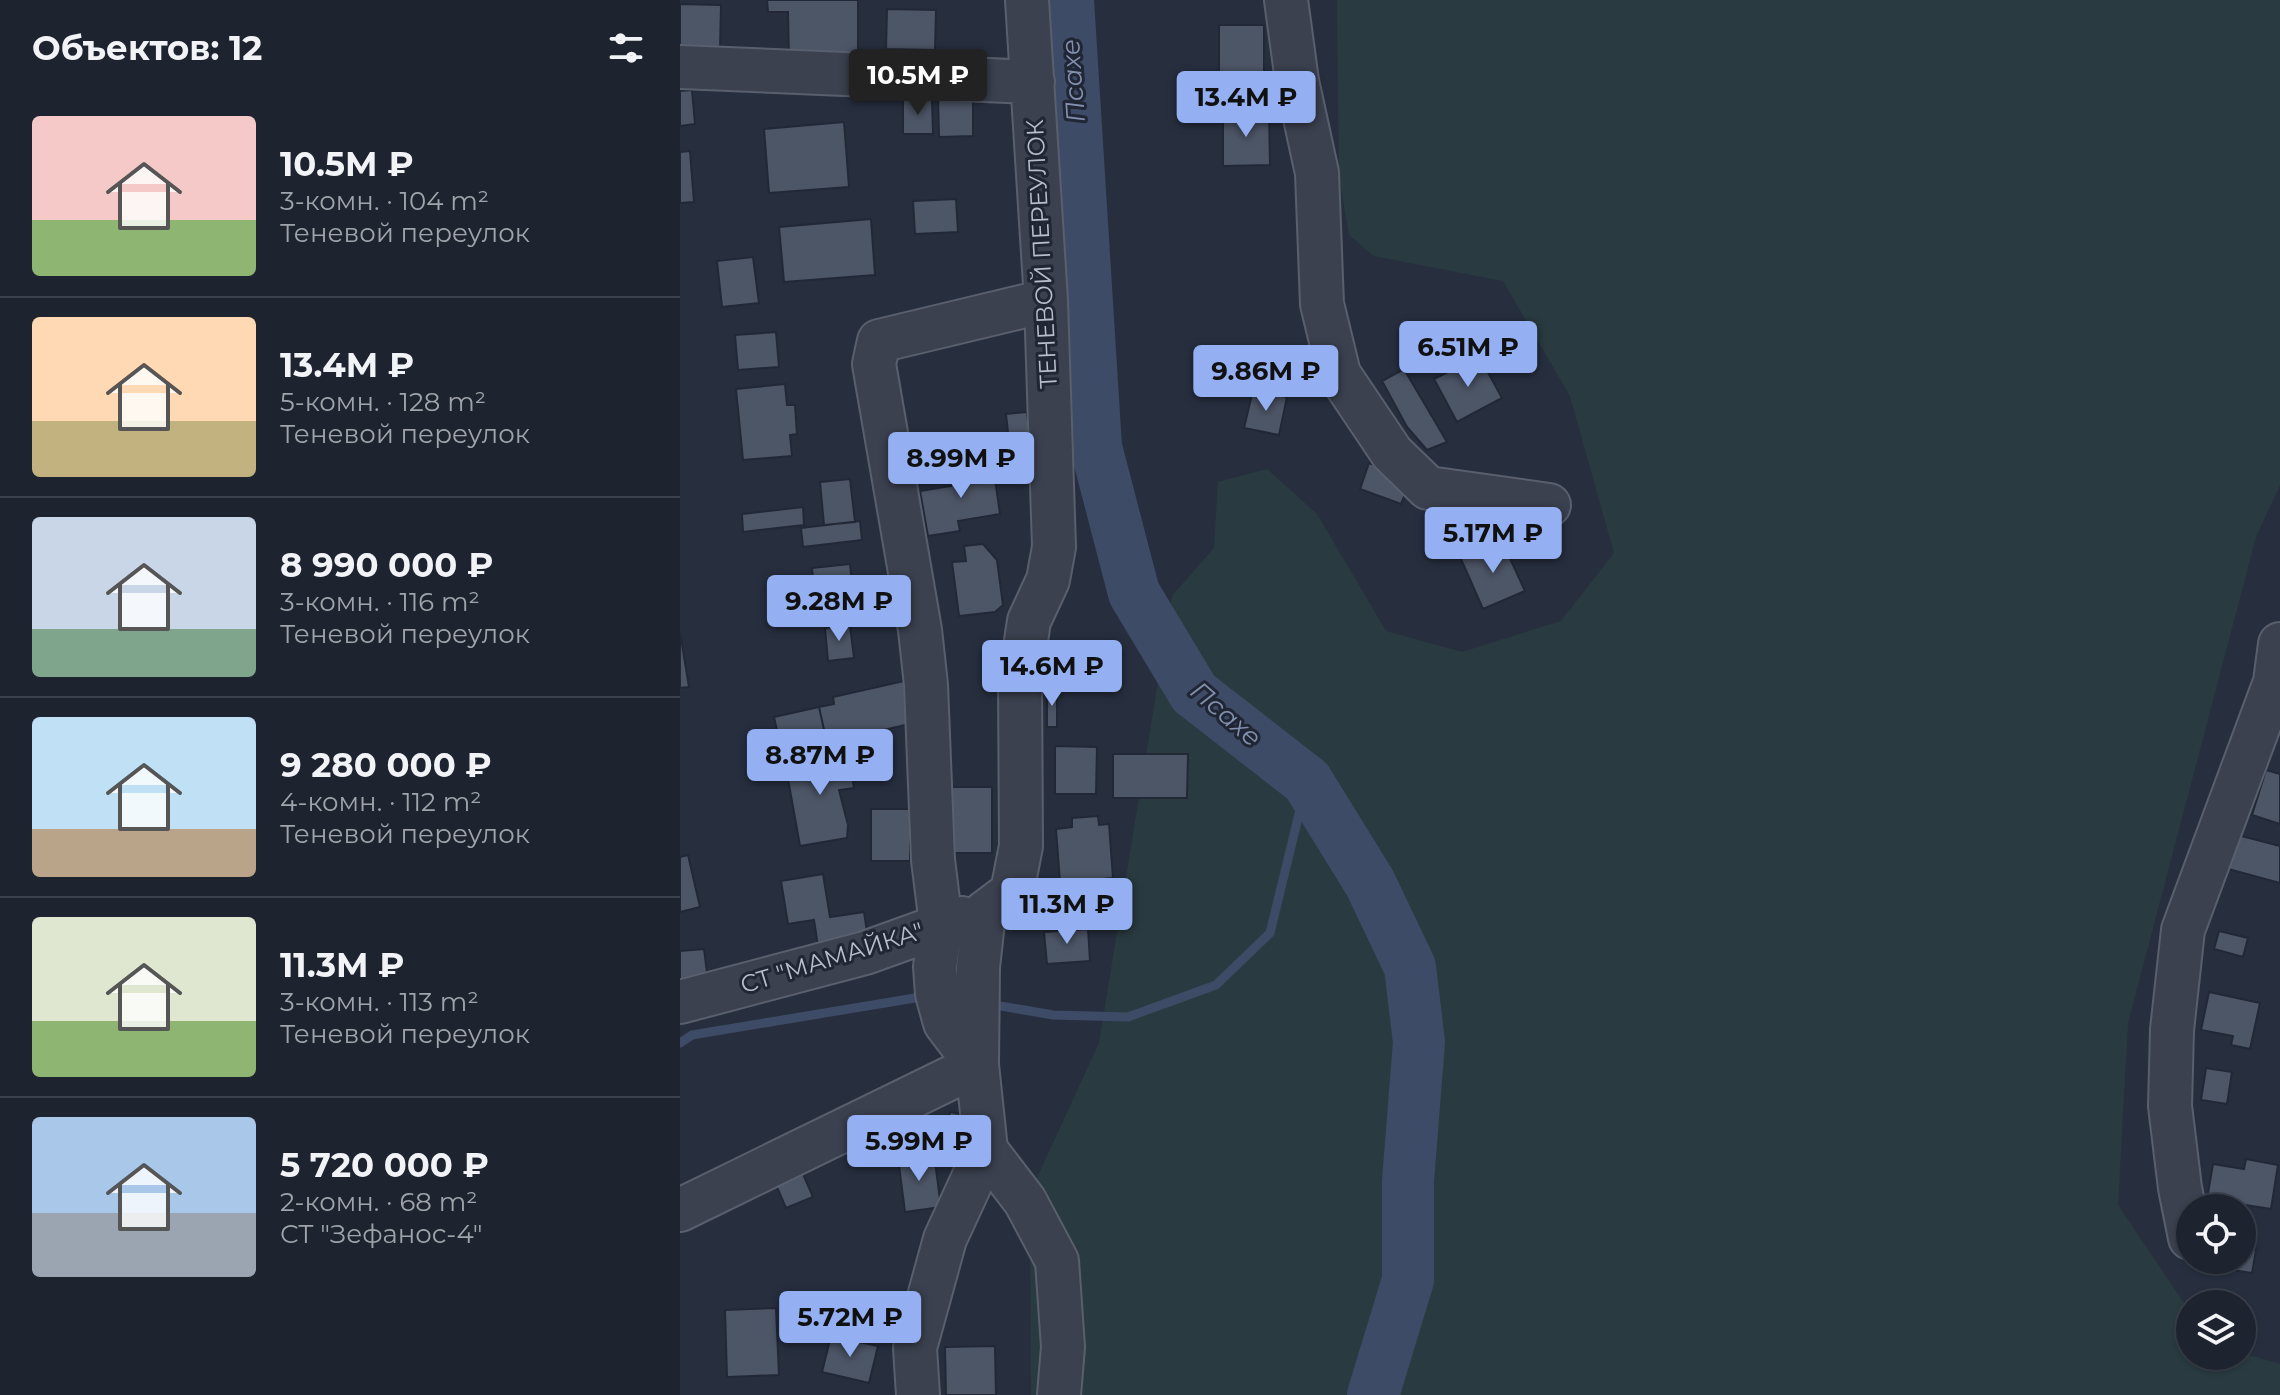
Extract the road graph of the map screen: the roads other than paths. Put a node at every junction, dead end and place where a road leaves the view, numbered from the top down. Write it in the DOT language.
graph roads {
  1 [pos="1027,0"];
  2 [pos="1286,0"];
  3 [pos="680,67"];
  4 [pos="1033,82"];
  5 [pos="1046,301"];
  6 [pos="1549,505"];
  7 [pos="2280,644"];
  8 [pos="984,913"];
  9 [pos="941,924"];
  10 [pos="680,1002"];
  11 [pos="977,1051"];
  12 [pos="986,1150"];
  13 [pos="2181,1194"];
  14 [pos="680,1210"];
  15 [pos="918,1395"];
  16 [pos="1059,1395"];
  1 -- 4 [label="street, ТЕНЕВОЙ ПЕРЕУЛОК"];
  2 -- 6 [label="street"];
  3 -- 4 [label="street"];
  4 -- 5 [label="street, ТЕНЕВОЙ ПЕРЕУЛОК"];
  5 -- 8 [label="street, ТЕНЕВОЙ ПЕРЕУЛОК"];
  5 -- 9 [label="street"];
  7 -- 13 [label="street"];
  8 -- 9 [label="street, СТ \"МАМАЙКА\""];
  8 -- 11 [label="street"];
  9 -- 10 [label="street, СТ \"МАМАЙКА\""];
  9 -- 11 [label="street"];
  11 -- 12 [label="street"];
  11 -- 14 [label="street"];
  12 -- 15 [label="street"];
  12 -- 16 [label="street"];
}
